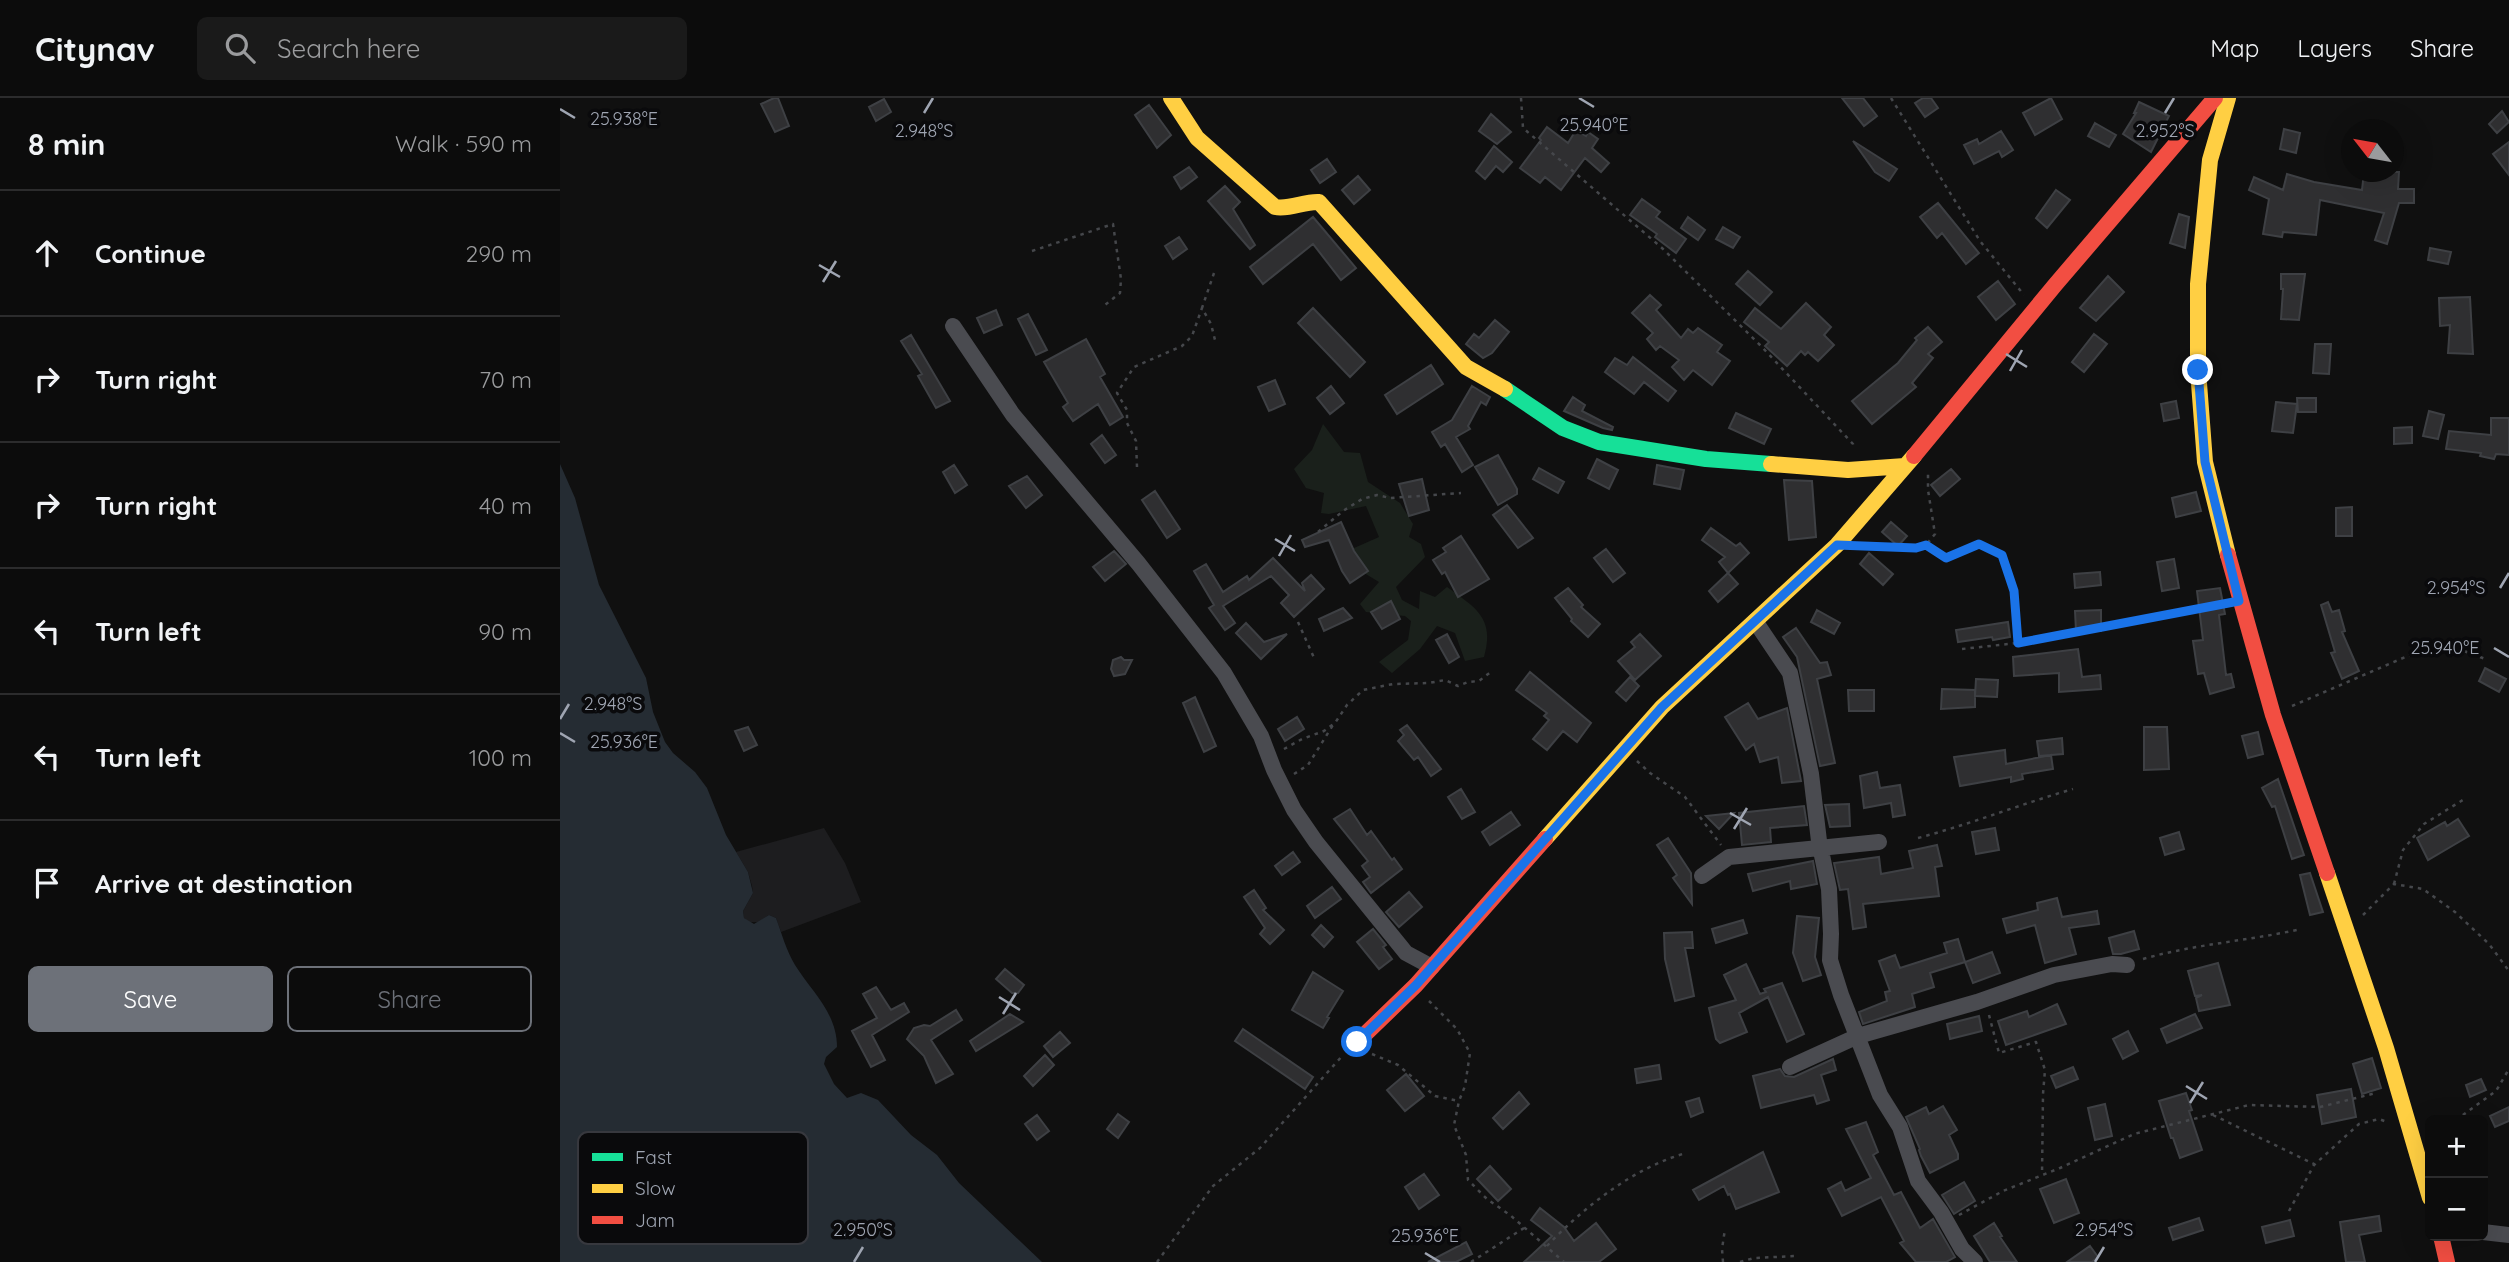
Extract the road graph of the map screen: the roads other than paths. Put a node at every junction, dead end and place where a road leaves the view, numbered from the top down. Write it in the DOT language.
graph roads {
  1 [pos="1171,98"];
  2 [pos="2215,98"];
  3 [pos="2228,98"];
  4 [pos="953,326"];
  5 [pos="1905,466"];
  6 [pos="1755,621"];
  7 [pos="1879,842"];
  8 [pos="1821,849"];
  9 [pos="1702,876"];
  10 [pos="2127,965"];
  11 [pos="1432,967"];
  12 [pos="1858,1036"];
  13 [pos="1357,1042"];
  14 [pos="1790,1066"];
  15 [pos="2425,1181"];
  16 [pos="2488,1233"];
  17 [pos="2509,1235"];
  18 [pos="2442,1241"];
  19 [pos="1975,1262"];
  20 [pos="2447,1262"];
  1 -- 5 [label="street"];
  2 -- 5 [label="street"];
  3 -- 15 [label="street"];
  4 -- 11 [label="street"];
  5 -- 6 [label="street"];
  6 -- 8 [label="street"];
  6 -- 11 [label="street"];
  7 -- 8 [label="street"];
  8 -- 9 [label="street"];
  8 -- 12 [label="street"];
  10 -- 12 [label="street"];
  11 -- 13 [label="street"];
  12 -- 14 [label="street"];
  12 -- 19 [label="street"];
  16 -- 17 [label="street"];
  18 -- 20 [label="street"];
}
